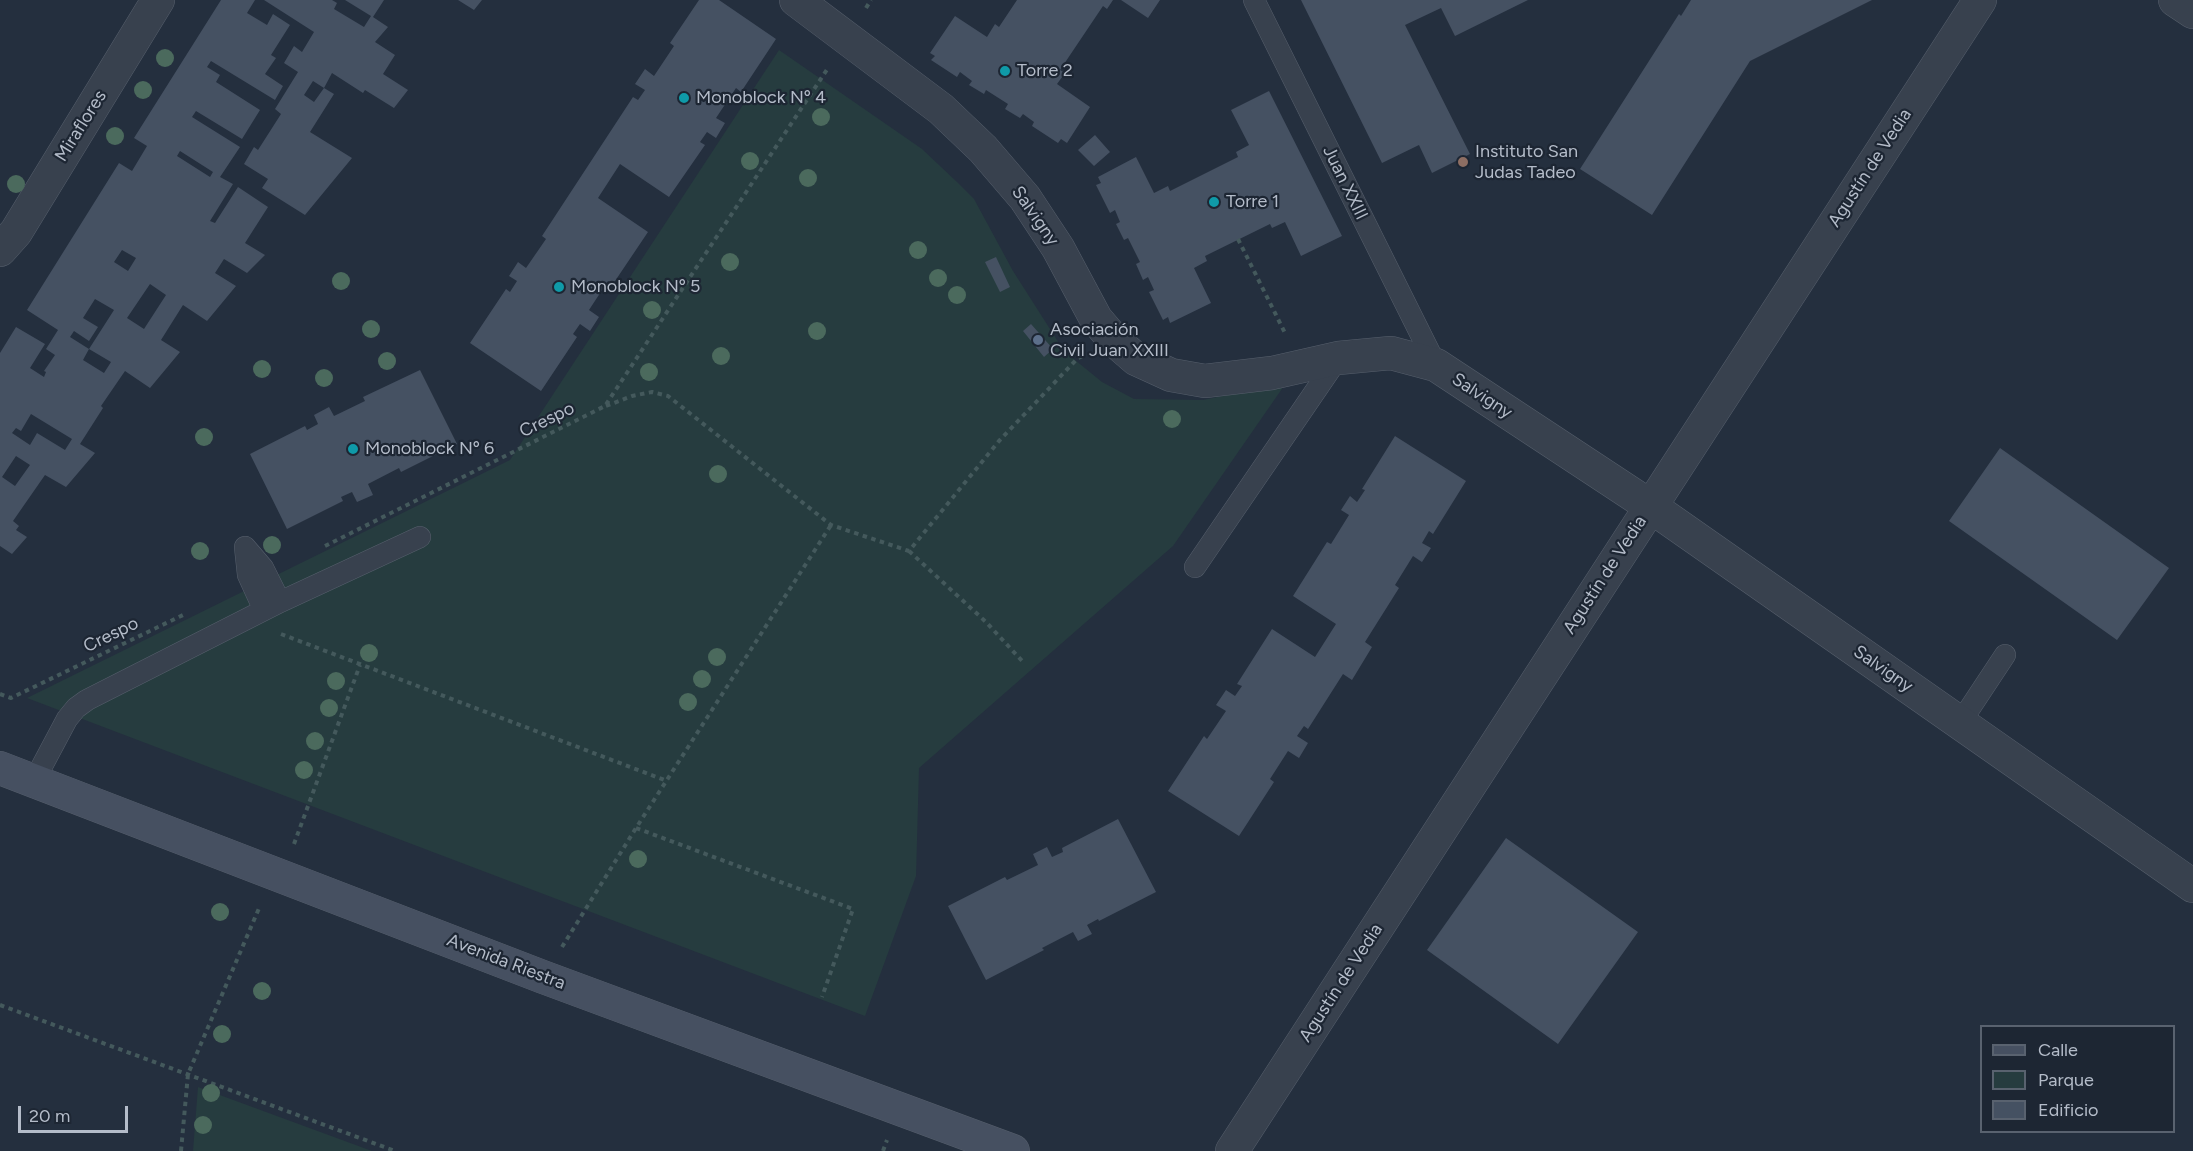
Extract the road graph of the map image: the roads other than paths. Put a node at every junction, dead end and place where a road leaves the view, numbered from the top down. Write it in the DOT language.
graph roads {
  1 [pos="158,0"];
  2 [pos="796,0"];
  3 [pos="1254,0"];
  4 [pos="1980,0"];
  5 [pos="2175,0"];
  6 [pos="2193,12"];
  7 [pos="0,250"];
  8 [pos="1338,357"];
  9 [pos="1436,365"];
  10 [pos="1650,506"];
  11 [pos="420,537"];
  12 [pos="1196,567"];
  13 [pos="2005,655"];
  14 [pos="1960,723"];
  15 [pos="0,768"];
  16 [pos="34,781"];
  17 [pos="2193,886"];
  18 [pos="1013,1151"];
  19 [pos="1232,1151"];
  1 -- 7 [label="street, Miraflores"];
  2 -- 8 [label="street, Salvigny"];
  3 -- 9 [label="lane, Juan XXIII"];
  4 -- 10 [label="street, Agustín de Vedia"];
  5 -- 6 [label="street"];
  8 -- 9 [label="street, Salvigny"];
  8 -- 12 [label="lane"];
  9 -- 10 [label="street, Salvigny"];
  10 -- 14 [label="street, Salvigny"];
  10 -- 19 [label="street, Agustín de Vedia"];
  11 -- 16 [label="lane"];
  13 -- 14 [label="lane"];
  14 -- 17 [label="street, Salvigny"];
  15 -- 16 [label="main road, Avenida Riestra"];
  16 -- 18 [label="main road, Avenida Riestra"];
}
